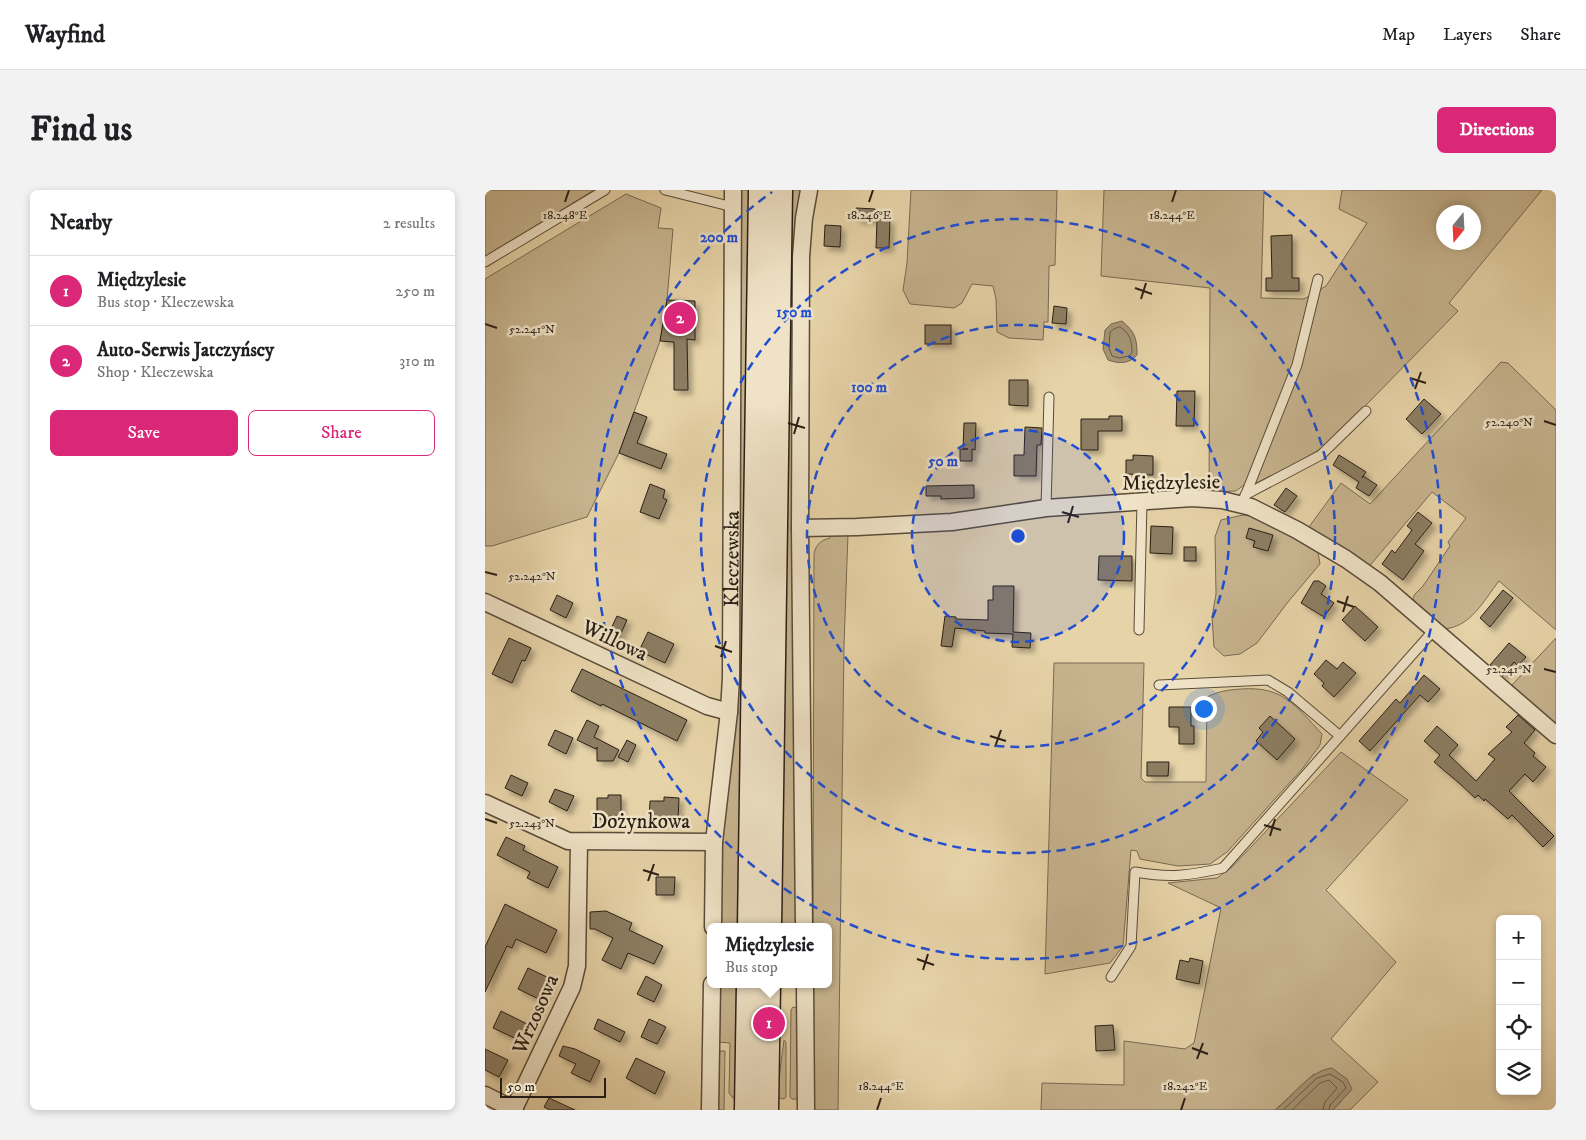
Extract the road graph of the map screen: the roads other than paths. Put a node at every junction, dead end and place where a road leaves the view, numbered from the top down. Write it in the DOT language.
graph roads {
  1 [pos="605,190"];
  2 [pos="665,190"];
  3 [pos="733,190"];
  4 [pos="760,190"];
  5 [pos="781,190"];
  6 [pos="809,190"];
  7 [pos="733,207"];
  8 [pos="485,262"];
  9 [pos="1318,280"];
  10 [pos="1049,397"];
  11 [pos="1366,411"];
  12 [pos="1243,500"];
  13 [pos="1142,502"];
  14 [pos="1046,508"];
  15 [pos="800,528"];
  16 [pos="485,602"];
  17 [pos="1139,630"];
  18 [pos="1434,630"];
  19 [pos="1159,685"];
  20 [pos="729,712"];
  21 [pos="1556,735"];
  22 [pos="1340,736"];
  23 [pos="485,803"];
  24 [pos="579,842"];
  25 [pos="714,842"];
  26 [pos="713,923"];
  27 [pos="749,923"];
  28 [pos="770,923"];
  29 [pos="805,923"];
  30 [pos="1111,977"];
  31 [pos="712,988"];
  32 [pos="748,988"];
  33 [pos="769,988"];
  34 [pos="805,988"];
  35 [pos="485,1095"];
  36 [pos="514,1110"];
  37 [pos="710,1110"];
  38 [pos="747,1110"];
  39 [pos="767,1110"];
  40 [pos="806,1110"];
  1 -- 8 [label="lane"];
  2 -- 7 [label="lane"];
  3 -- 7 [label="street, Kleczewska"];
  4 -- 27 [label="main road, Kleczewska"];
  5 -- 28 [label="main road, Kleczewska"];
  6 -- 15 [label="street"];
  7 -- 20 [label="street, Kleczewska"];
  9 -- 12 [label="lane"];
  10 -- 14 [label="lane"];
  11 -- 12 [label="lane"];
  12 -- 13 [label="street, Międzylesie"];
  12 -- 18 [label="street, Międzylesie"];
  13 -- 14 [label="street, Międzylesie"];
  13 -- 17 [label="lane"];
  14 -- 15 [label="street, Międzylesie"];
  15 -- 29 [label="street"];
  16 -- 20 [label="street, Willowa"];
  18 -- 21 [label="street, Międzylesie"];
  18 -- 22 [label="lane"];
  19 -- 22 [label="lane"];
  20 -- 25 [label="street, Kleczewska"];
  22 -- 30 [label="lane"];
  23 -- 24 [label="street, Dożynkowa"];
  24 -- 25 [label="street, Dożynkowa"];
  24 -- 36 [label="street, Wrzosowa"];
  25 -- 26 [label="street, Kleczewska"];
  31 -- 37 [label="street"];
  32 -- 38 [label="main road"];
  33 -- 39 [label="main road"];
  34 -- 40 [label="street"];
  35 -- 36 [label="street"];
}
